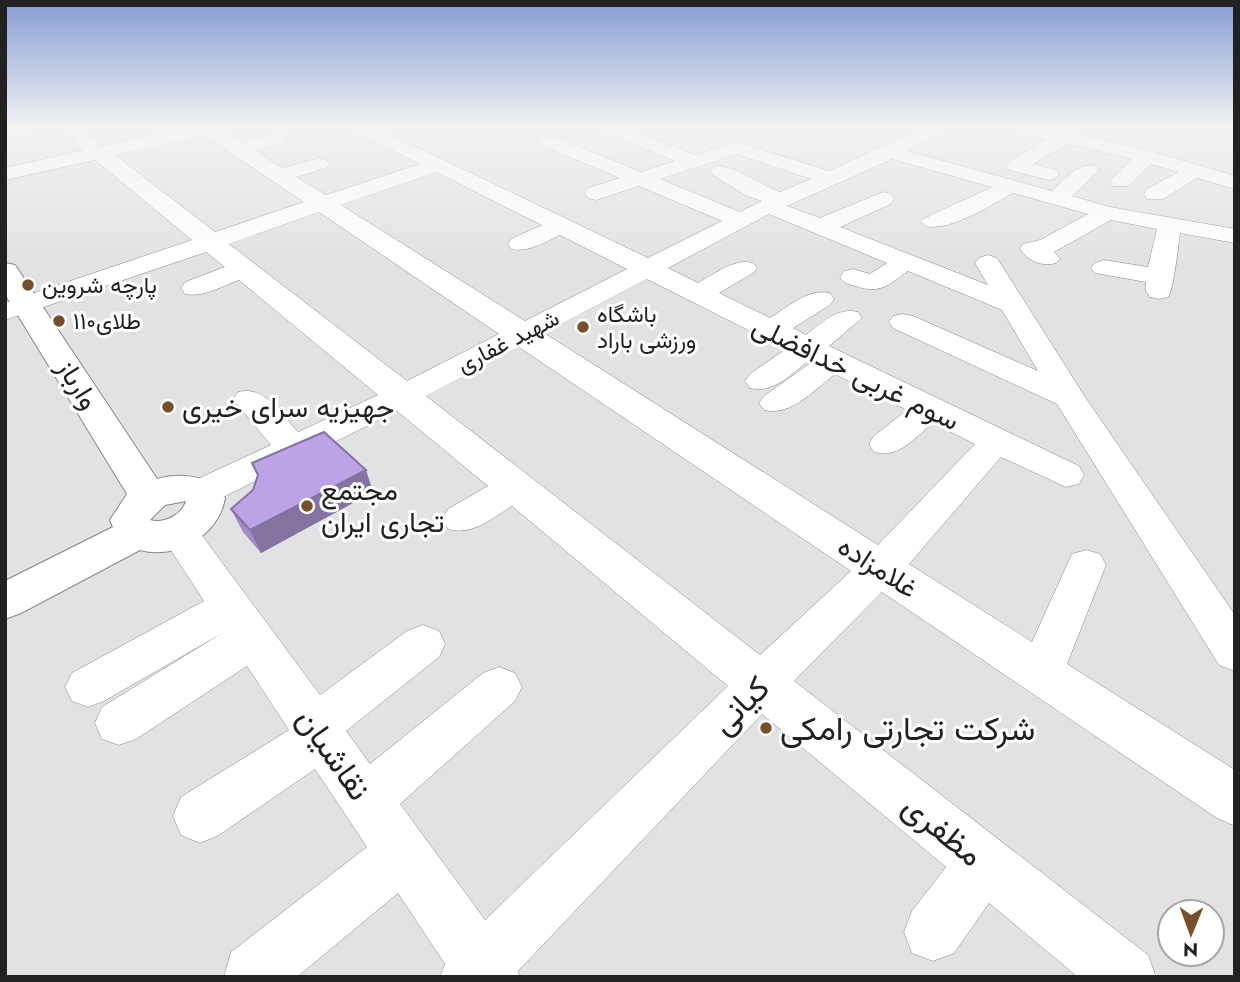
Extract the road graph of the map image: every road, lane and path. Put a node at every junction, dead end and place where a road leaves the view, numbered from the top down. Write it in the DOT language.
graph roads {
  1 [pos="116,173"];
  2 [pos="276,173"];
  3 [pos="287,173"];
  4 [pos="413,173"];
  5 [pos="453,173"];
  6 [pos="484,173"];
  7 [pos="625,173"];
  8 [pos="655,173"];
  9 [pos="723,173"];
  10 [pos="812,173"];
  11 [pos="837,173"];
  12 [pos="973,173"];
  13 [pos="1026,173"];
  14 [pos="1072,173"];
  15 [pos="1130,173"];
  16 [pos="1194,173"];
  17 [pos="1204,173"];
  18 [pos="279,175"];
  19 [pos="979,177"];
  20 [pos="638,178"];
  21 [pos="828,178"];
  22 [pos="466,179"];
  23 [pos="1121,181"];
  24 [pos="1227,181"];
  25 [pos="942,189"];
  26 [pos="1050,190"];
  27 [pos="1202,192"];
  28 [pos="596,193"];
  29 [pos="1014,196"];
  30 [pos="883,199"];
  31 [pos="774,203"];
  32 [pos="323,204"];
  33 [pos="1095,206"];
  34 [pos="740,220"];
  35 [pos="933,220"];
  36 [pos="1164,222"];
  37 [pos="560,226"];
  38 [pos="820,227"];
  39 [pos="882,229"];
  40 [pos="1235,236"];
  41 [pos="852,240"];
  42 [pos="211,242"];
  43 [pos="1009,242"];
  44 [pos="520,244"];
  45 [pos="1046,258"];
  46 [pos="1110,264"];
  47 [pos="744,268"];
  48 [pos="244,269"];
  49 [pos="647,269"];
  50 [pos="922,269"];
  51 [pos="5,271"];
  52 [pos="853,277"];
  53 [pos="194,288"];
  54 [pos="698,294"];
  55 [pos="820,299"];
  56 [pos="1012,304"];
  57 [pos="17,308"];
  58 [pos="848,318"];
  59 [pos="770,330"];
  60 [pos="522,334"];
  61 [pos="979,336"];
  62 [pos="820,355"];
  63 [pos="1050,365"];
  64 [pos="768,392"];
  65 [pos="402,396"];
  66 [pos="1069,397"];
  67 [pos="249,399"];
  68 [pos="929,409"];
  69 [pos="996,442"];
  70 [pos="886,444"];
  71 [pos="293,448"];
  72 [pos="1066,475"];
  73 [pos="516,487"];
  74 [pos="166,514"];
  75 [pos="461,519"];
  76 [pos="1086,565"];
  77 [pos="880,569"];
  78 [pos="5,601"];
  79 [pos="242,623"];
  80 [pos="423,645"];
  81 [pos="1235,652"];
  82 [pos="1041,673"];
  83 [pos="761,684"];
  84 [pos="88,687"];
  85 [pos="499,687"];
  86 [pos="119,723"];
  87 [pos="318,732"];
  88 [pos="366,800"];
  89 [pos="1235,800"];
  90 [pos="200,816"];
  91 [pos="403,853"];
  92 [pos="984,863"];
  93 [pos="933,932"];
  94 [pos="481,973"];
  95 [pos="253,974"];
  96 [pos="1126,977"];
  1 -- 42 [label="street, مظفری"];
  2 -- 18 [label="street, غلامزاده"];
  3 -- 18 [label="street"];
  4 -- 32 [label="street"];
  5 -- 22 [label="street, سوم غربی خدافضلی"];
  6 -- 22 [label="street"];
  7 -- 20 [label="street"];
  8 -- 20 [label="street"];
  9 -- 31 [label="street"];
  10 -- 21 [label="street"];
  11 -- 21 [label="street, شهید غفاری"];
  12 -- 19 [label="street"];
  13 -- 26 [label="street"];
  14 -- 26 [label="street"];
  15 -- 23 [label="street"];
  16 -- 36 [label="street"];
  17 -- 24 [label="street"];
  18 -- 32 [label="street, غلامزاده"];
  19 -- 25 [label="street"];
  19 -- 29 [label="street"];
  20 -- 28 [label="street"];
  20 -- 34 [label="street"];
  21 -- 31 [label="street, شهید غفاری"];
  22 -- 37 [label="street, سوم غربی خدافضلی"];
  24 -- 27 [label="street"];
  26 -- 29 [label="street"];
  26 -- 33 [label="street"];
  29 -- 35 [label="street"];
  30 -- 38 [label="street"];
  31 -- 34 [label="street, شهید غفاری"];
  31 -- 38 [label="street"];
  32 -- 42 [label="street"];
  32 -- 60 [label="street, غلامزاده"];
  33 -- 36 [label="street"];
  33 -- 43 [label="street"];
  33 -- 45 [label="street"];
  34 -- 49 [label="street, شهید غفاری"];
  36 -- 40 [label="street"];
  36 -- 46 [label="street"];
  37 -- 44 [label="street"];
  37 -- 49 [label="street, سوم غربی خدافضلی"];
  38 -- 41 [label="street"];
  39 -- 41 [label="street"];
  41 -- 50 [label="street"];
  42 -- 48 [label="street, مظفری"];
  42 -- 57 [label="street"];
  47 -- 54 [label="street"];
  48 -- 53 [label="street"];
  48 -- 65 [label="street, مظفری"];
  49 -- 54 [label="street, سوم غربی خدافضلی"];
  49 -- 60 [label="street, شهید غفاری"];
  50 -- 52 [label="street"];
  50 -- 56 [label="street"];
  50 -- 56 [label="street"];
  50 -- 66 [label="street"];
  51 -- 57 [label="main road, وارباز"];
  54 -- 59 [label="street, سوم غربی خدافضلی"];
  55 -- 59 [label="street"];
  56 -- 63 [label="street"];
  57 -- 74 [label="main road, وارباز"];
  58 -- 62 [label="street"];
  59 -- 62 [label="street, سوم غربی خدافضلی"];
  60 -- 65 [label="street, شهید غفاری"];
  60 -- 77 [label="street, غلامزاده"];
  61 -- 63 [label="street"];
  62 -- 64 [label="street"];
  62 -- 68 [label="street, سوم غربی خدافضلی"];
  63 -- 66 [label="street"];
  65 -- 71 [label="street, شهید غفاری"];
  65 -- 73 [label="street, مظفری"];
  66 -- 81 [label="street"];
  67 -- 71 [label="street"];
  68 -- 69 [label="street, سوم غربی خدافضلی"];
  68 -- 70 [label="street"];
  69 -- 72 [label="street, سوم غربی خدافضلی"];
  69 -- 77 [label="street, کیانی"];
  71 -- 74 [label="street, شهید غفاری"];
  73 -- 75 [label="street"];
  73 -- 83 [label="street, مظفری"];
  74 -- 78 [label="main road, شهید غفاری"];
  74 -- 79 [label="street, نقاشیان"];
  76 -- 82 [label="street"];
  77 -- 82 [label="street, غلامزاده"];
  77 -- 83 [label="street, کیانی"];
  79 -- 84 [label="street"];
  79 -- 86 [label="street"];
  79 -- 87 [label="street, نقاشیان"];
  80 -- 87 [label="street"];
  82 -- 89 [label="street, غلامزاده"];
  83 -- 92 [label="street, مظفری"];
  83 -- 94 [label="street, کیانی"];
  85 -- 88 [label="street"];
  87 -- 88 [label="street, نقاشیان"];
  87 -- 90 [label="street"];
  88 -- 91 [label="street, نقاشیان"];
  91 -- 94 [label="street, نقاشیان"];
  91 -- 95 [label="street"];
  92 -- 93 [label="street"];
  92 -- 96 [label="street, مظفری"];
}
